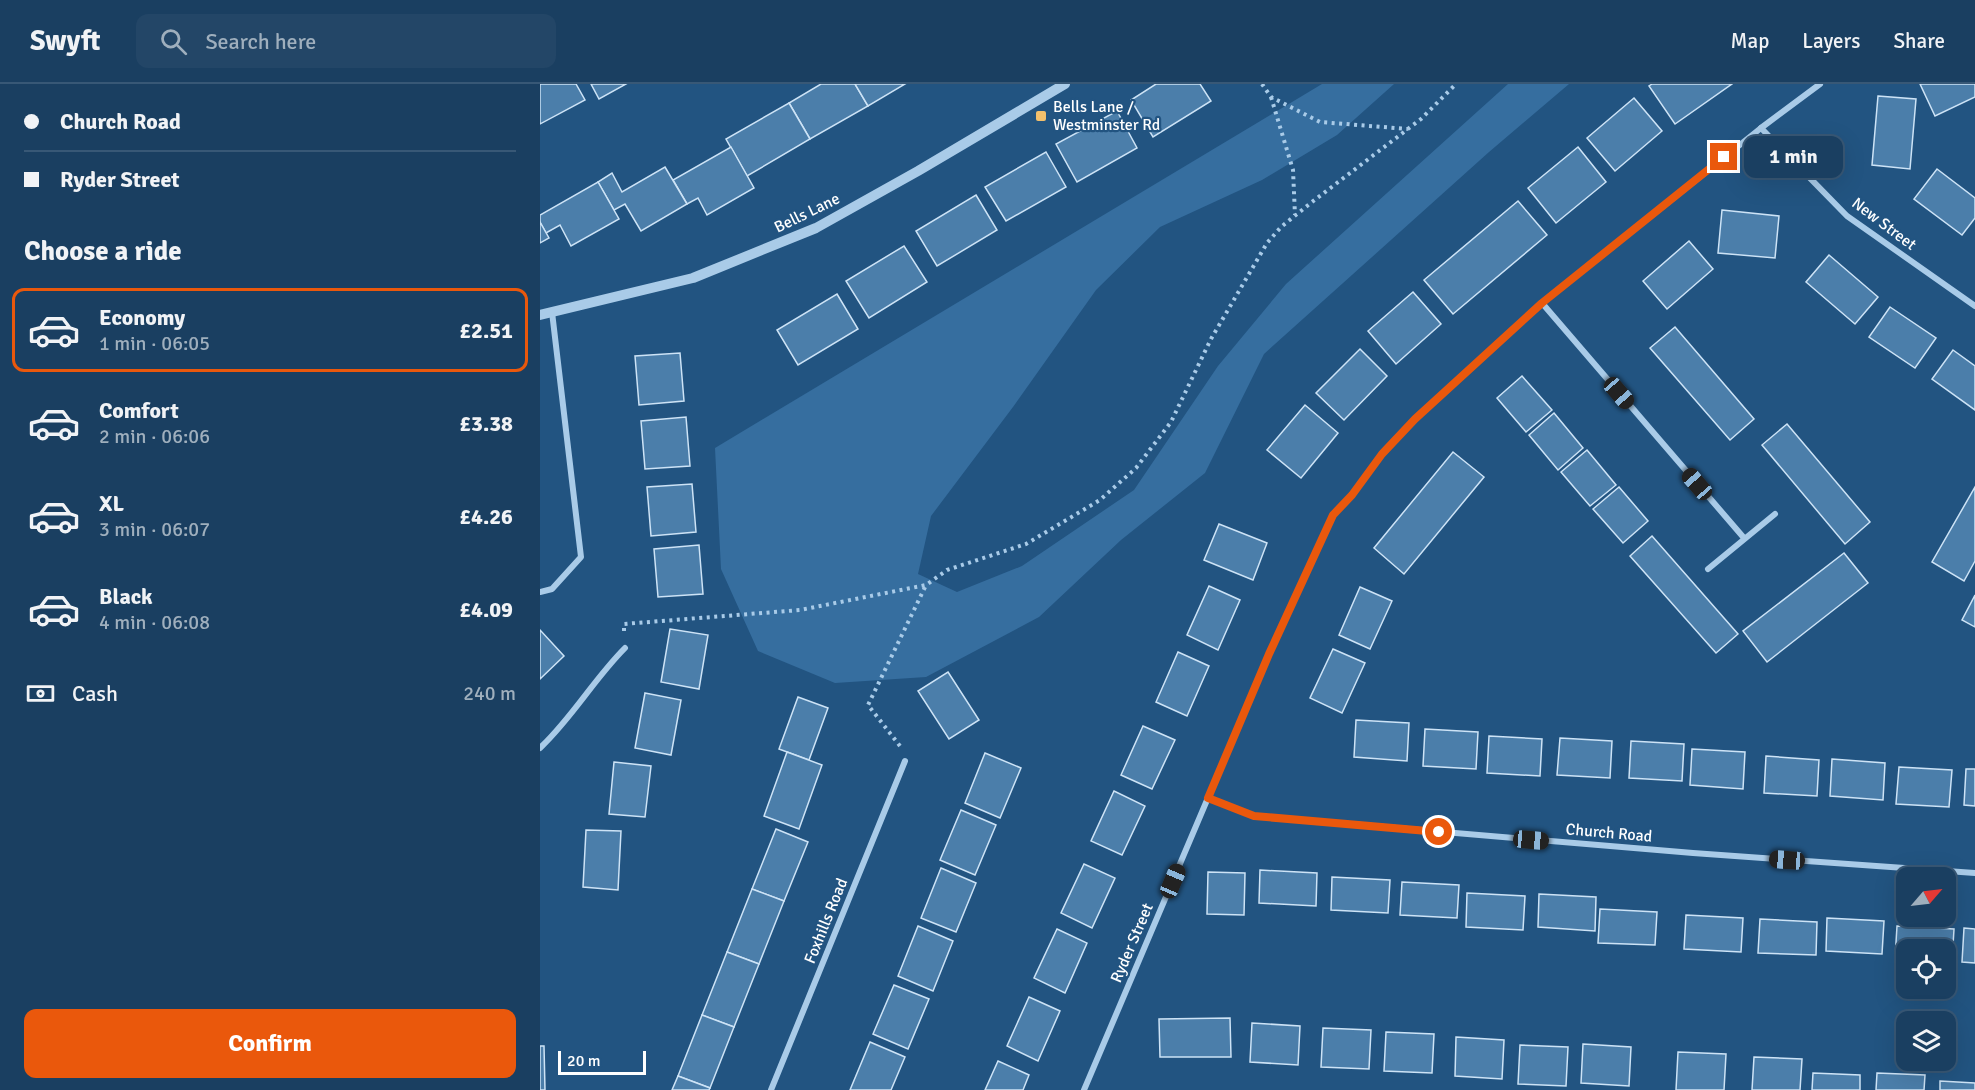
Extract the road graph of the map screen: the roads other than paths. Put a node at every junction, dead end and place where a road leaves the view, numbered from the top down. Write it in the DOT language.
graph roads {
  1 [pos="1065,84"];
  2 [pos="1820,84"];
  3 [pos="1761,128"];
  4 [pos="1542,303"];
  5 [pos="1975,306"];
  6 [pos="552,312"];
  7 [pos="540,315"];
  8 [pos="1775,513"];
  9 [pos="1744,538"];
  10 [pos="1708,569"];
  11 [pos="540,592"];
  12 [pos="625,648"];
  13 [pos="540,748"];
  14 [pos="905,761"];
  15 [pos="1208,798"];
  16 [pos="1975,873"];
  17 [pos="771,1090"];
  18 [pos="1084,1090"];
  1 -- 6 [label="street, Bells Lane"];
  2 -- 3 [label="street, Ryder Street"];
  3 -- 4 [label="street, Ryder Street"];
  3 -- 5 [label="street, New Street"];
  4 -- 9 [label="street"];
  4 -- 15 [label="street, Ryder Street"];
  6 -- 7 [label="street, Bells Lane"];
  6 -- 11 [label="street"];
  8 -- 9 [label="street"];
  9 -- 10 [label="street"];
  12 -- 13 [label="street"];
  14 -- 17 [label="street, Foxhills Road"];
  15 -- 16 [label="street, Church Road"];
  15 -- 18 [label="street, Ryder Street"];
}
